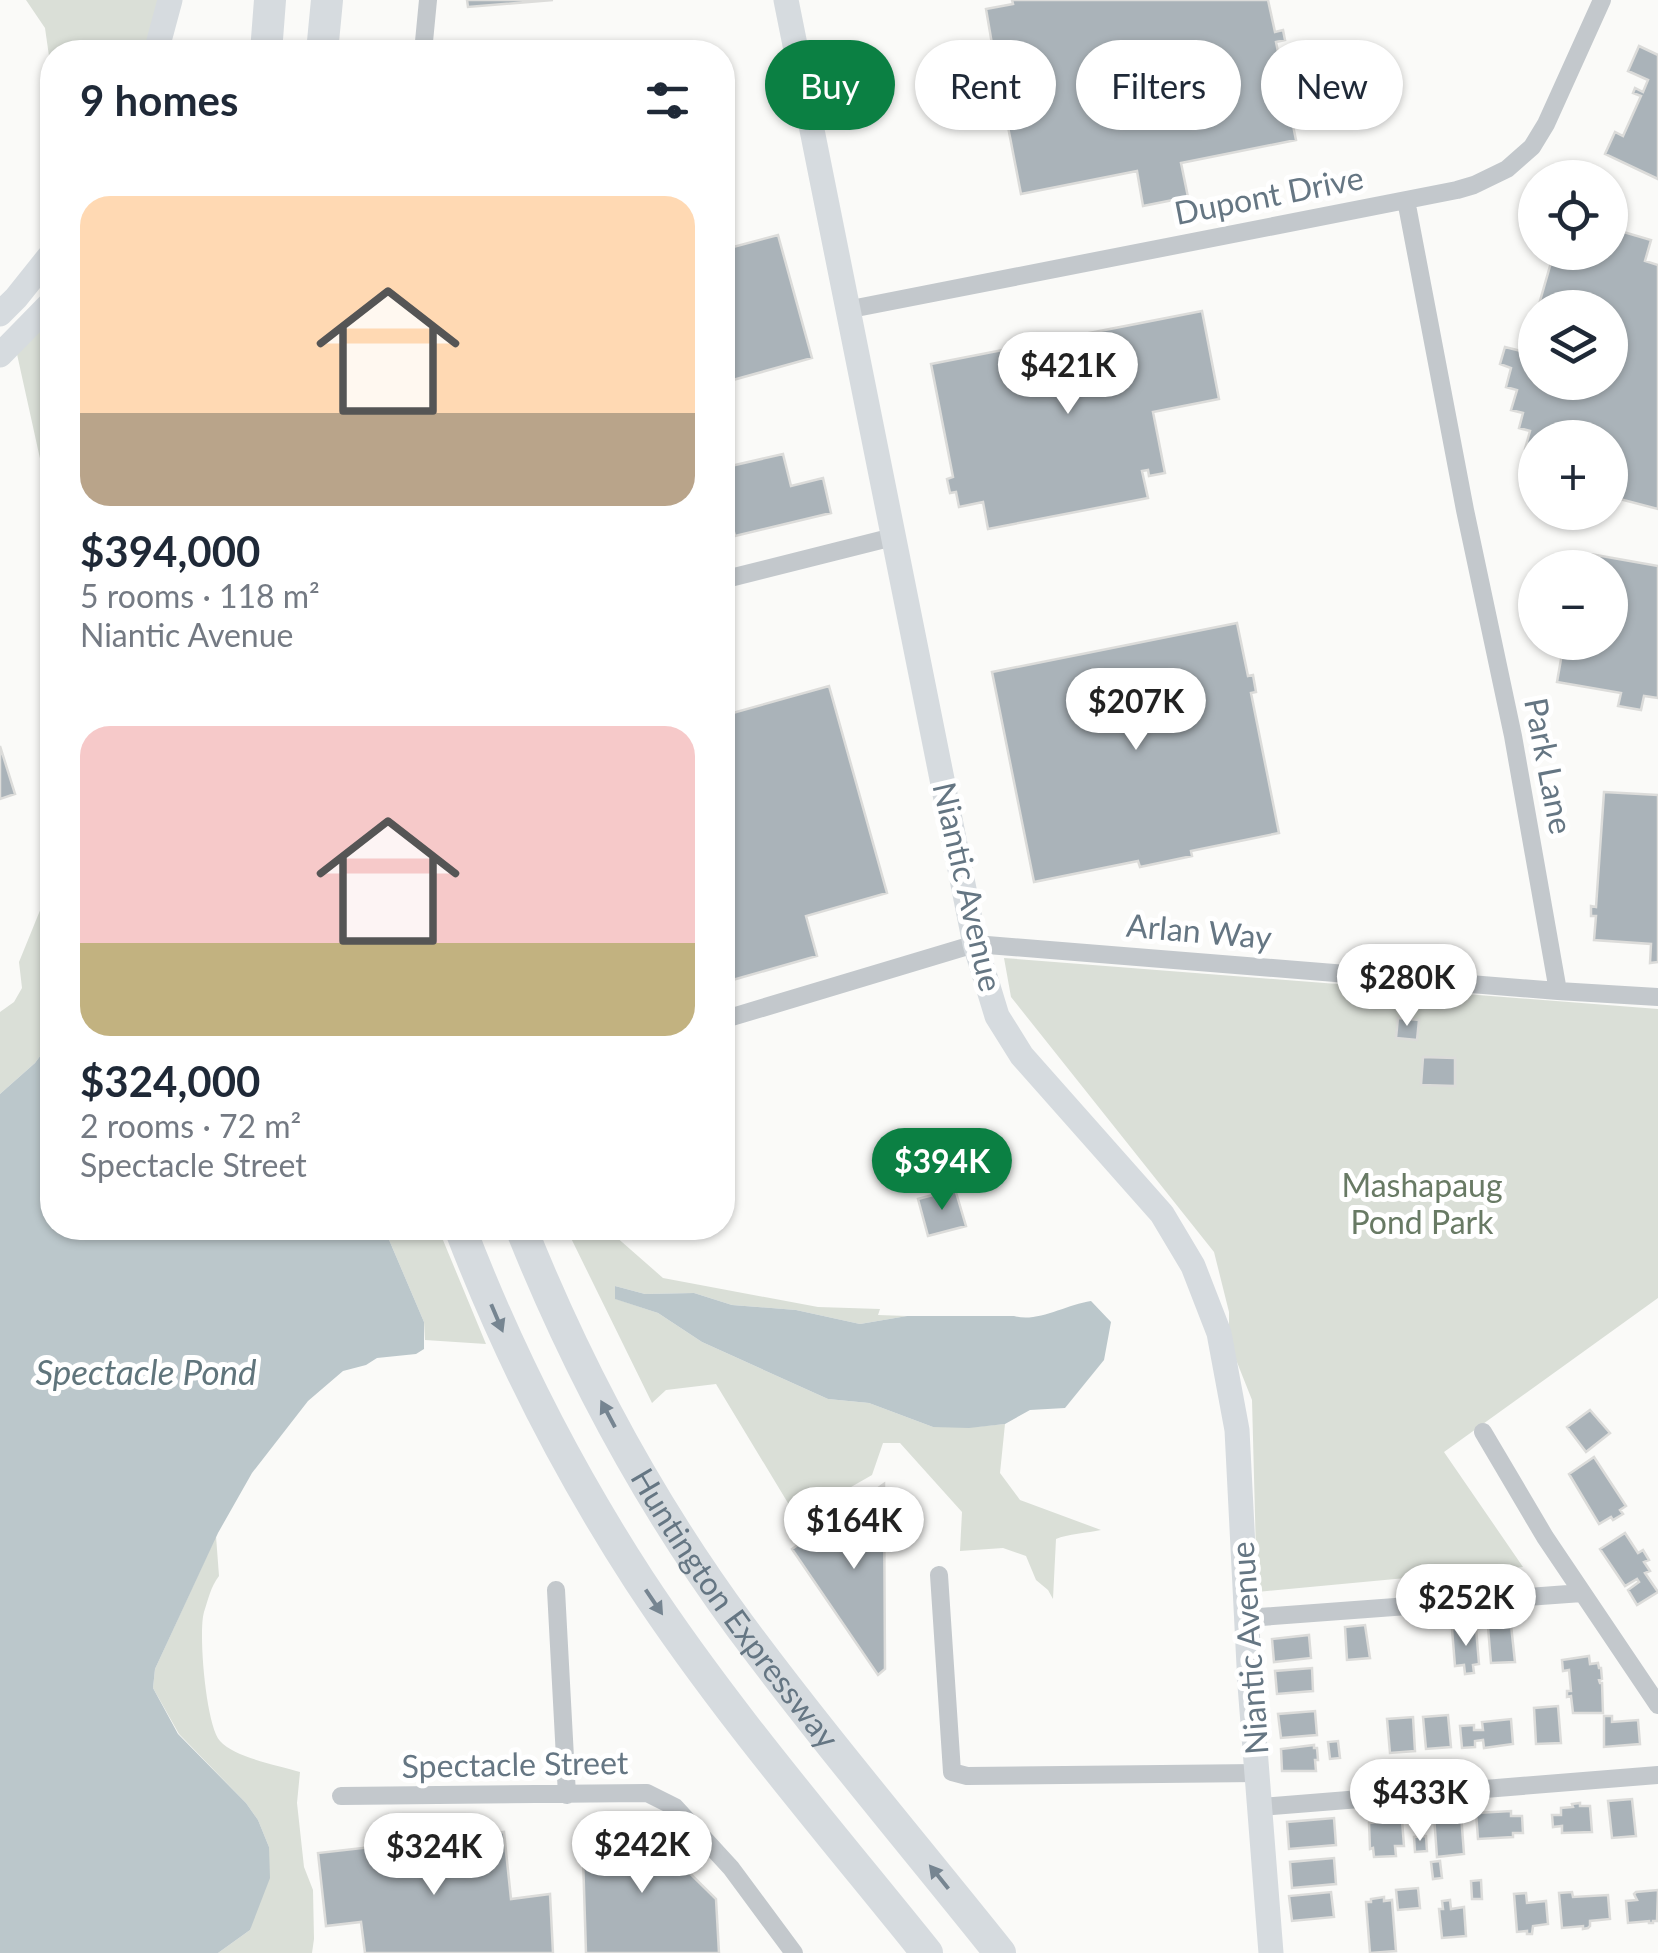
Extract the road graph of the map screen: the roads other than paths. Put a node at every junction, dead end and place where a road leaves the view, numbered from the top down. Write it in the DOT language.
graph roads {
  1 [pos="170,0"];
  2 [pos="270,0"];
  3 [pos="326,0"];
  4 [pos="428,0"];
  5 [pos="786,0"];
  6 [pos="1602,0"];
  7 [pos="159,40"];
  8 [pos="267,40"];
  9 [pos="323,40"];
  10 [pos="423,40"];
  11 [pos="1406,200"];
  12 [pos="40,268"];
  13 [pos="846,310"];
  14 [pos="0,314"];
  15 [pos="40,314"];
  16 [pos="0,355"];
  17 [pos="894,536"];
  18 [pos="735,577"];
  19 [pos="975,944"];
  20 [pos="1558,991"];
  21 [pos="1658,997"];
  22 [pos="735,1016"];
  23 [pos="465,1240"];
  24 [pos="527,1240"];
  25 [pos="1483,1432"];
  26 [pos="939,1575"];
  27 [pos="556,1590"];
  28 [pos="1582,1593"];
  29 [pos="1247,1618"];
  30 [pos="1658,1705"];
  31 [pos="1258,1773"];
  32 [pos="1658,1775"];
  33 [pos="567,1795"];
  34 [pos="341,1796"];
  35 [pos="1262,1808"];
  36 [pos="794,1953"];
  37 [pos="927,1953"];
  38 [pos="1000,1953"];
  39 [pos="1271,1953"];
  1 -- 7 [label="street"];
  2 -- 8 [label="highway"];
  3 -- 9 [label="highway"];
  4 -- 10 [label="street"];
  5 -- 13 [label="street, Niantic Avenue"];
  6 -- 11 [label="street, Dupont Drive"];
  11 -- 13 [label="street, Dupont Drive"];
  11 -- 20 [label="street, Park Lane"];
  12 -- 14 [label="street"];
  13 -- 17 [label="street, Niantic Avenue"];
  15 -- 16 [label="street"];
  17 -- 18 [label="street"];
  17 -- 19 [label="street, Niantic Avenue"];
  19 -- 20 [label="street, Arlan Way"];
  19 -- 22 [label="street"];
  19 -- 29 [label="street, Niantic Avenue"];
  20 -- 21 [label="street, Arlan Way"];
  23 -- 37 [label="highway, Huntington Expressway, one-way"];
  38 -- 24 [label="highway, Huntington Expressway, one-way"];
  25 -- 28 [label="street"];
  26 -- 31 [label="street"];
  27 -- 33 [label="street"];
  28 -- 29 [label="street"];
  28 -- 30 [label="street"];
  29 -- 31 [label="street, Niantic Avenue"];
  31 -- 35 [label="street, Niantic Avenue"];
  32 -- 35 [label="street"];
  33 -- 34 [label="street, Spectacle Street"];
  33 -- 36 [label="street, Spectacle Street"];
  35 -- 39 [label="street, Niantic Avenue"];
}
